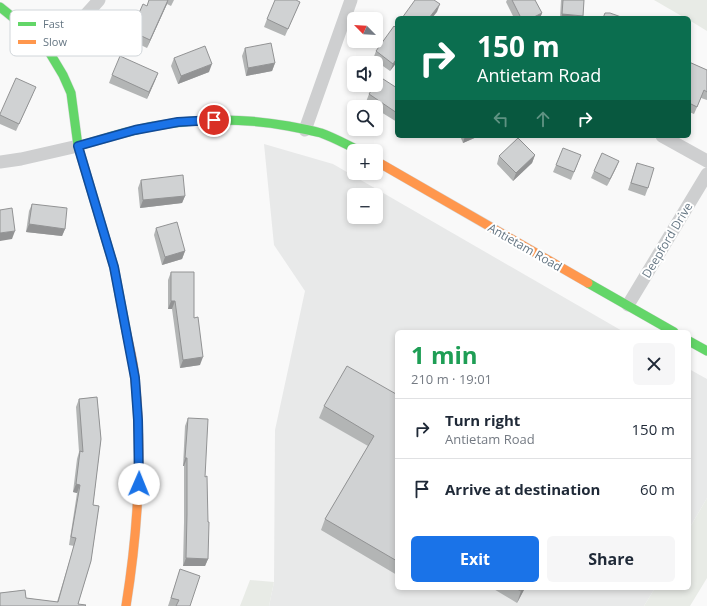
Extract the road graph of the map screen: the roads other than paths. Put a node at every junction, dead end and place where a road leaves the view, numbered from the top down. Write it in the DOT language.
graph roads {
  1 [pos="99,0"];
  2 [pos="351,0"];
  3 [pos="0,7"];
  4 [pos="91,10"];
  5 [pos="10,15"];
  6 [pos="52,56"];
  7 [pos="305,130"];
  8 [pos="666,138"];
  9 [pos="347,145"];
  10 [pos="78,146"];
  11 [pos="707,161"];
  12 [pos="0,162"];
  13 [pos="383,165"];
  14 [pos="707,174"];
  15 [pos="628,305"];
  16 [pos="671,330"];
  17 [pos="691,342"];
  18 [pos="707,351"];
  19 [pos="126,606"];
  1 -- 4 [label="street"];
  2 -- 7 [label="street"];
  3 -- 5 [label="street"];
  6 -- 10 [label="street"];
  7 -- 9 [label="street"];
  7 -- 10 [label="street"];
  8 -- 11 [label="street"];
  10 -- 12 [label="street"];
  10 -- 19 [label="street"];
  13 -- 15 [label="street, Antietam Road"];
  14 -- 15 [label="street, Deepford Drive"];
  15 -- 16 [label="street, Antietam Road"];
  17 -- 18 [label="street"];
}
